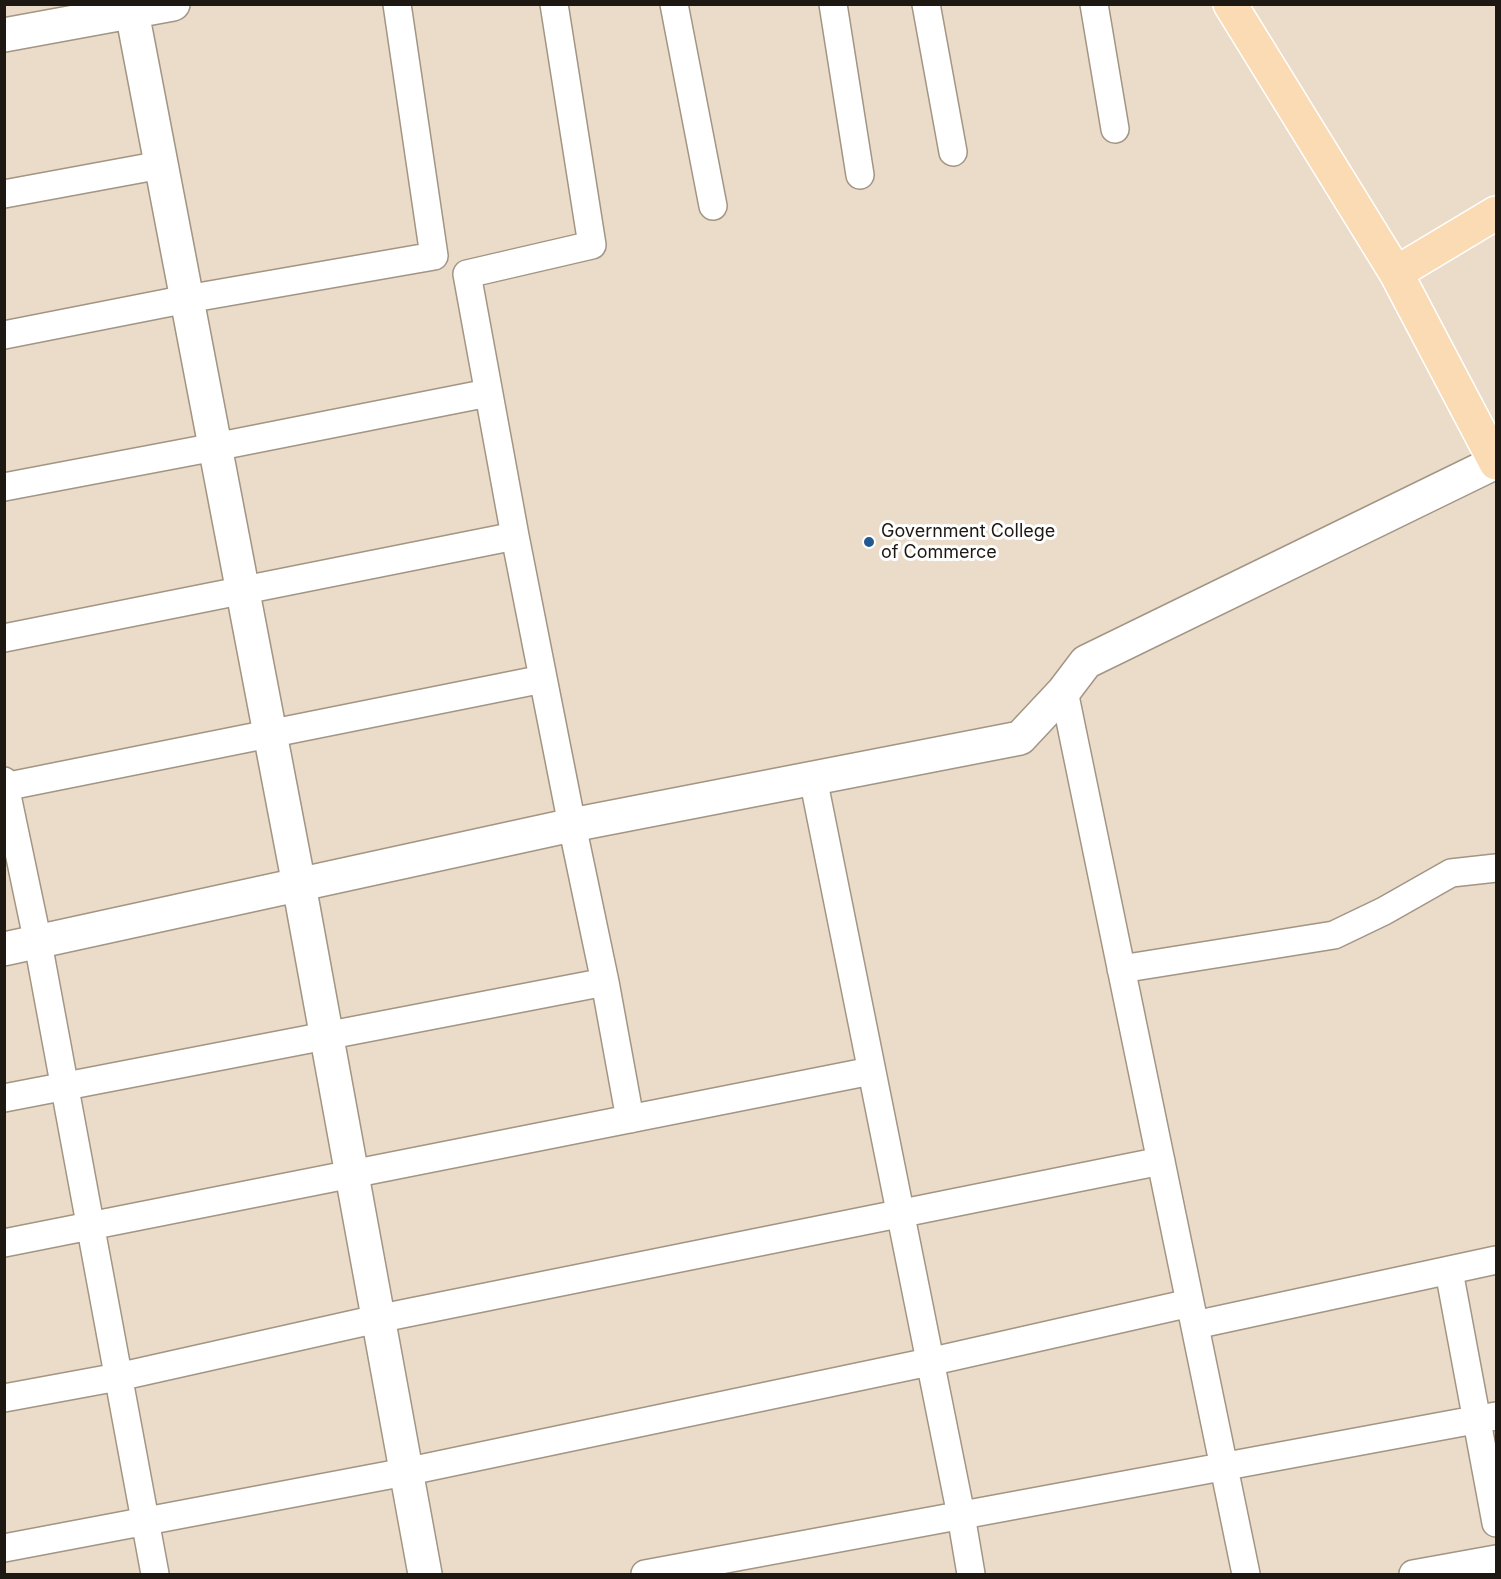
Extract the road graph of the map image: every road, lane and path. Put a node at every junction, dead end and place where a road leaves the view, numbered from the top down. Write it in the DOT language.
graph roads {
  1 [pos="173,4"];
  2 [pos="397,4"];
  3 [pos="554,4"];
  4 [pos="674,4"];
  5 [pos="833,4"];
  6 [pos="926,4"];
  7 [pos="1094,4"];
  8 [pos="1241,8"];
  9 [pos="100,11"];
  10 [pos="132,12"];
  11 [pos="4,35"];
  12 [pos="1114,129"];
  13 [pos="953,152"];
  14 [pos="161,165"];
  15 [pos="860,175"];
  16 [pos="4,194"];
  17 [pos="713,206"];
  18 [pos="1497,213"];
  19 [pos="1396,273"];
  20 [pos="187,299"];
  21 [pos="4,335"];
  22 [pos="488,393"];
  23 [pos="215,447"];
  24 [pos="1496,463"];
  25 [pos="4,487"];
  26 [pos="515,536"];
  27 [pos="243,590"];
  28 [pos="4,638"];
  29 [pos="543,679"];
  30 [pos="1064,691"];
  31 [pos="270,734"];
  32 [pos="813,778"];
  33 [pos="5,785"];
  34 [pos="572,825"];
  35 [pos="1497,868"];
  36 [pos="298,885"];
  37 [pos="38,943"];
  38 [pos="4,949"];
  39 [pos="1121,969"];
  40 [pos="605,982"];
  41 [pos="326,1036"];
  42 [pos="871,1071"];
  43 [pos="64,1086"];
  44 [pos="4,1098"];
  45 [pos="630,1119"];
  46 [pos="1161,1161"];
  47 [pos="351,1174"];
  48 [pos="899,1213"];
  49 [pos="91,1226"];
  50 [pos="4,1243"];
  51 [pos="1497,1260"];
  52 [pos="1449,1271"];
  53 [pos="1192,1314"];
  54 [pos="377,1318"];
  55 [pos="929,1362"];
  56 [pos="118,1377"];
  57 [pos="4,1398"];
  58 [pos="1487,1418"];
  59 [pos="1224,1468"];
  60 [pos="405,1472"];
  61 [pos="961,1515"];
  62 [pos="146,1522"];
  63 [pos="1497,1524"];
  64 [pos="4,1548"];
  65 [pos="1497,1558"];
  66 [pos="155,1575"];
  67 [pos="424,1575"];
  68 [pos="645,1575"];
  69 [pos="971,1575"];
  70 [pos="1246,1575"];
  71 [pos="1413,1575"];
  1 -- 10 [label="street"];
  2 -- 20 [label="street"];
  3 -- 22 [label="street"];
  4 -- 17 [label="street"];
  5 -- 15 [label="street"];
  6 -- 13 [label="street"];
  7 -- 12 [label="street"];
  8 -- 19 [label="main road"];
  9 -- 10 [label="street"];
  9 -- 11 [label="street"];
  10 -- 14 [label="street"];
  14 -- 16 [label="street"];
  14 -- 20 [label="street"];
  18 -- 19 [label="main road"];
  19 -- 24 [label="main road"];
  20 -- 21 [label="street"];
  20 -- 23 [label="street"];
  22 -- 23 [label="street"];
  22 -- 26 [label="street"];
  23 -- 25 [label="street"];
  23 -- 27 [label="street"];
  24 -- 30 [label="street"];
  26 -- 27 [label="street"];
  26 -- 29 [label="street"];
  27 -- 28 [label="street"];
  27 -- 31 [label="street"];
  29 -- 31 [label="street"];
  29 -- 34 [label="street"];
  30 -- 32 [label="street"];
  30 -- 39 [label="street"];
  31 -- 33 [label="street"];
  31 -- 36 [label="street"];
  32 -- 34 [label="street"];
  32 -- 42 [label="street"];
  33 -- 37 [label="street"];
  34 -- 36 [label="street"];
  34 -- 40 [label="street"];
  35 -- 39 [label="street"];
  36 -- 37 [label="street"];
  36 -- 41 [label="street"];
  37 -- 38 [label="street"];
  37 -- 43 [label="street"];
  39 -- 46 [label="street"];
  40 -- 41 [label="street"];
  40 -- 45 [label="street"];
  41 -- 43 [label="street"];
  41 -- 47 [label="street"];
  42 -- 45 [label="street"];
  42 -- 48 [label="street"];
  43 -- 44 [label="street"];
  43 -- 49 [label="street"];
  45 -- 47 [label="street"];
  46 -- 48 [label="street"];
  46 -- 53 [label="street"];
  47 -- 49 [label="street"];
  47 -- 54 [label="street"];
  48 -- 54 [label="street"];
  48 -- 55 [label="street"];
  49 -- 50 [label="street"];
  49 -- 56 [label="street"];
  51 -- 52 [label="street"];
  52 -- 53 [label="street"];
  52 -- 58 [label="street"];
  53 -- 55 [label="street"];
  53 -- 59 [label="street"];
  54 -- 56 [label="street"];
  54 -- 60 [label="street"];
  55 -- 60 [label="street"];
  55 -- 61 [label="street"];
  56 -- 57 [label="street"];
  56 -- 62 [label="street"];
  58 -- 59 [label="street"];
  58 -- 63 [label="street"];
  59 -- 61 [label="street"];
  59 -- 70 [label="street"];
  60 -- 62 [label="street"];
  60 -- 67 [label="street"];
  61 -- 68 [label="street"];
  61 -- 69 [label="street"];
  62 -- 64 [label="street"];
  62 -- 66 [label="street"];
  65 -- 71 [label="street"];
}
